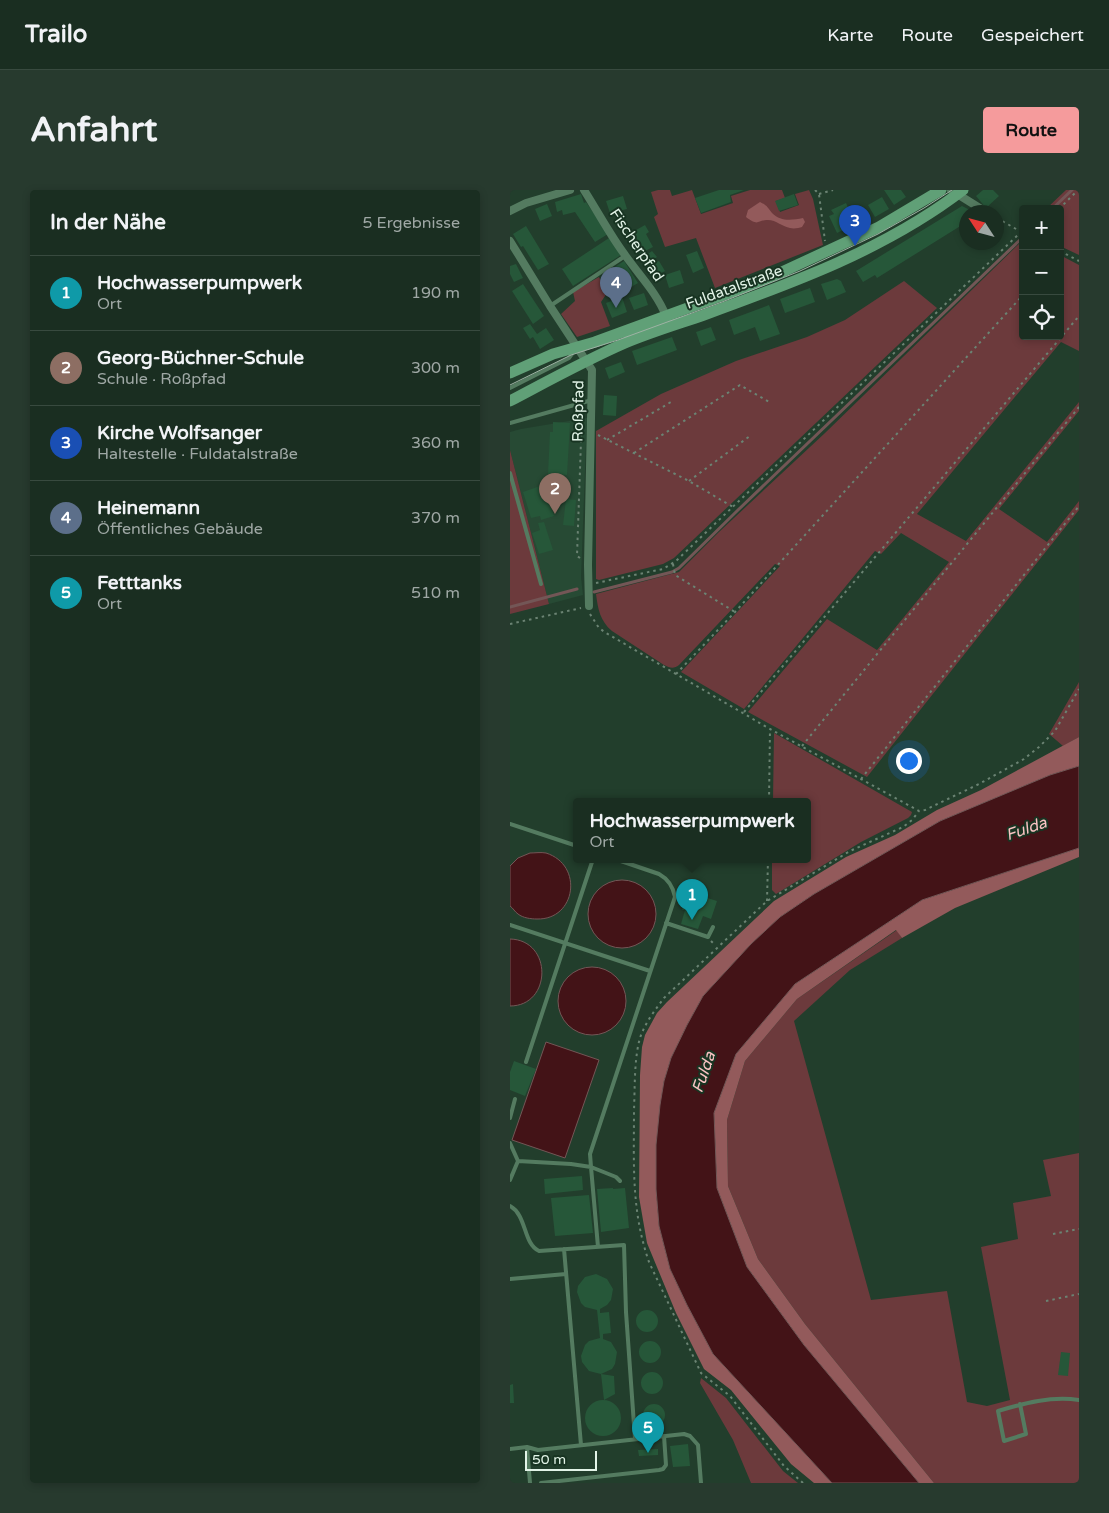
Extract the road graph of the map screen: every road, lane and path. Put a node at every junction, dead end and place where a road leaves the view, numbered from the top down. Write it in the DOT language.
graph roads {
  1 [pos="570,190"];
  2 [pos="584,190"];
  3 [pos="815,190"];
  4 [pos="833,190"];
  5 [pos="941,190"];
  6 [pos="1078,190"];
  7 [pos="826,191"];
  8 [pos="957,192"];
  9 [pos="819,194"];
  10 [pos="976,205"];
  11 [pos="1063,205"];
  12 [pos="510,211"];
  13 [pos="1004,222"];
  14 [pos="1019,230"];
  15 [pos="1019,235"];
  16 [pos="510,241"];
  17 [pos="825,243"];
  18 [pos="1064,254"];
  19 [pos="625,256"];
  20 [pos="1079,261"];
  21 [pos="1019,299"];
  22 [pos="550,306"];
  23 [pos="666,316"];
  24 [pos="1079,316"];
  25 [pos="577,346"];
  26 [pos="583,360"];
  27 [pos="510,373"];
  28 [pos="510,388"];
  29 [pos="510,401"];
  30 [pos="671,402"];
  31 [pos="592,403"];
  32 [pos="771,403"];
  33 [pos="1079,407"];
  34 [pos="510,423"];
  35 [pos="591,432"];
  36 [pos="750,436"];
  37 [pos="607,440"];
  38 [pos="634,454"];
  39 [pos="510,473"];
  40 [pos="688,481"];
  41 [pos="1079,506"];
  42 [pos="733,507"];
  43 [pos="588,564"];
  44 [pos="673,564"];
  45 [pos="540,584"];
  46 [pos="588,585"];
  47 [pos="589,606"];
  48 [pos="735,612"];
  49 [pos="510,624"];
  50 [pos="676,674"];
  51 [pos="1079,689"];
  52 [pos="744,712"];
  53 [pos="770,729"];
  54 [pos="802,746"];
  55 [pos="861,779"];
  56 [pos="769,798"];
  57 [pos="919,811"];
  58 [pos="510,824"];
  59 [pos="573,845"];
  60 [pos="592,863"];
  61 [pos="627,863"];
  62 [pos="768,863"];
  63 [pos="767,901"];
  64 [pos="666,923"];
  65 [pos="510,925"];
  66 [pos="713,927"];
  67 [pos="565,944"];
  68 [pos="650,971"];
  69 [pos="526,1062"];
  70 [pos="515,1099"];
  71 [pos="510,1118"];
  72 [pos="510,1143"];
  73 [pos="518,1161"];
  74 [pos="591,1167"];
  75 [pos="510,1180"];
  76 [pos="620,1181"];
  77 [pos="510,1206"];
  78 [pos="1079,1229"];
  79 [pos="1053,1234"];
  80 [pos="598,1247"];
  81 [pos="564,1248"];
  82 [pos="566,1274"];
  83 [pos="510,1279"];
  84 [pos="1079,1294"];
  85 [pos="1046,1300"];
  86 [pos="1079,1400"];
  87 [pos="1020,1404"];
  88 [pos="664,1436"];
  89 [pos="635,1438"];
  90 [pos="581,1445"];
  91 [pos="527,1447"];
  92 [pos="510,1449"];
  93 [pos="530,1483"];
  94 [pos="541,1483"];
  95 [pos="701,1483"];
  96 [pos="803,1483"];
  1 -- 12 [label="street"];
  2 -- 19 [label="street, Fischerpfad"];
  3 -- 9 [label="path"];
  4 -- 7 [label="path"];
  5 -- 23 [label="main road, Fuldatalstraße"];
  6 -- 11 [label="path"];
  7 -- 9 [label="path"];
  8 -- 10 [label="street"];
  8 -- 26 [label="main road, Fuldatalstraße"];
  9 -- 17 [label="path"];
  13 -- 14 [label="path"];
  15 -- 42 [label="path"];
  16 -- 22 [label="street, Roßpfad"];
  18 -- 20 [label="path"];
  19 -- 22 [label="lane"];
  19 -- 23 [label="street, Fischerpfad"];
  21 -- 48 [label="path"];
  22 -- 25 [label="street, Roßpfad"];
  23 -- 25 [label="main road, Fuldatalstraße"];
  24 -- 52 [label="path"];
  25 -- 26 [label="street, Roßpfad"];
  25 -- 27 [label="main road, Fuldatalstraße"];
  25 -- 28 [label="lane"];
  26 -- 29 [label="main road, Fuldatalstraße"];
  26 -- 31 [label="street, Roßpfad"];
  30 -- 37 [label="path"];
  31 -- 34 [label="lane"];
  31 -- 35 [label="street, Roßpfad"];
  31 -- 43 [label="path"];
  32 -- 38 [label="path"];
  33 -- 54 [label="path"];
  35 -- 37 [label="path"];
  35 -- 43 [label="street, Roßpfad"];
  36 -- 40 [label="path"];
  37 -- 38 [label="path"];
  38 -- 40 [label="path"];
  39 -- 45 [label="lane"];
  40 -- 42 [label="path"];
  41 -- 55 [label="path"];
  42 -- 44 [label="path"];
  43 -- 46 [label="street, Roßpfad"];
  44 -- 46 [label="path"];
  44 -- 48 [label="path"];
  46 -- 47 [label="street, Roßpfad"];
  47 -- 49 [label="path"];
  47 -- 50 [label="path"];
  48 -- 50 [label="path"];
  50 -- 52 [label="path"];
  51 -- 57 [label="path"];
  52 -- 53 [label="path"];
  53 -- 54 [label="path"];
  53 -- 56 [label="path"];
  54 -- 55 [label="path"];
  55 -- 57 [label="path"];
  57 -- 63 [label="path"];
  58 -- 59 [label="lane"];
  60 -- 67 [label="lane"];
  61 -- 64 [label="lane"];
  62 -- 63 [label="path"];
  63 -- 96 [label="path"];
  64 -- 66 [label="lane"];
  64 -- 68 [label="lane"];
  65 -- 67 [label="lane"];
  67 -- 68 [label="lane"];
  67 -- 69 [label="lane"];
  68 -- 74 [label="lane"];
  70 -- 71 [label="lane"];
  72 -- 73 [label="lane"];
  73 -- 74 [label="lane"];
  73 -- 75 [label="lane"];
  74 -- 76 [label="lane"];
  74 -- 80 [label="lane"];
  77 -- 81 [label="lane"];
  78 -- 79 [label="path"];
  80 -- 81 [label="lane"];
  80 -- 89 [label="lane"];
  81 -- 82 [label="lane"];
  82 -- 83 [label="lane"];
  82 -- 90 [label="lane"];
  84 -- 85 [label="path"];
  86 -- 87 [label="lane"];
  87 -- 87 [label="lane"];
  88 -- 89 [label="lane"];
  88 -- 94 [label="lane"];
  88 -- 95 [label="lane"];
  89 -- 90 [label="lane"];
  90 -- 91 [label="lane"];
  91 -- 92 [label="lane"];
  91 -- 93 [label="lane"];
}
